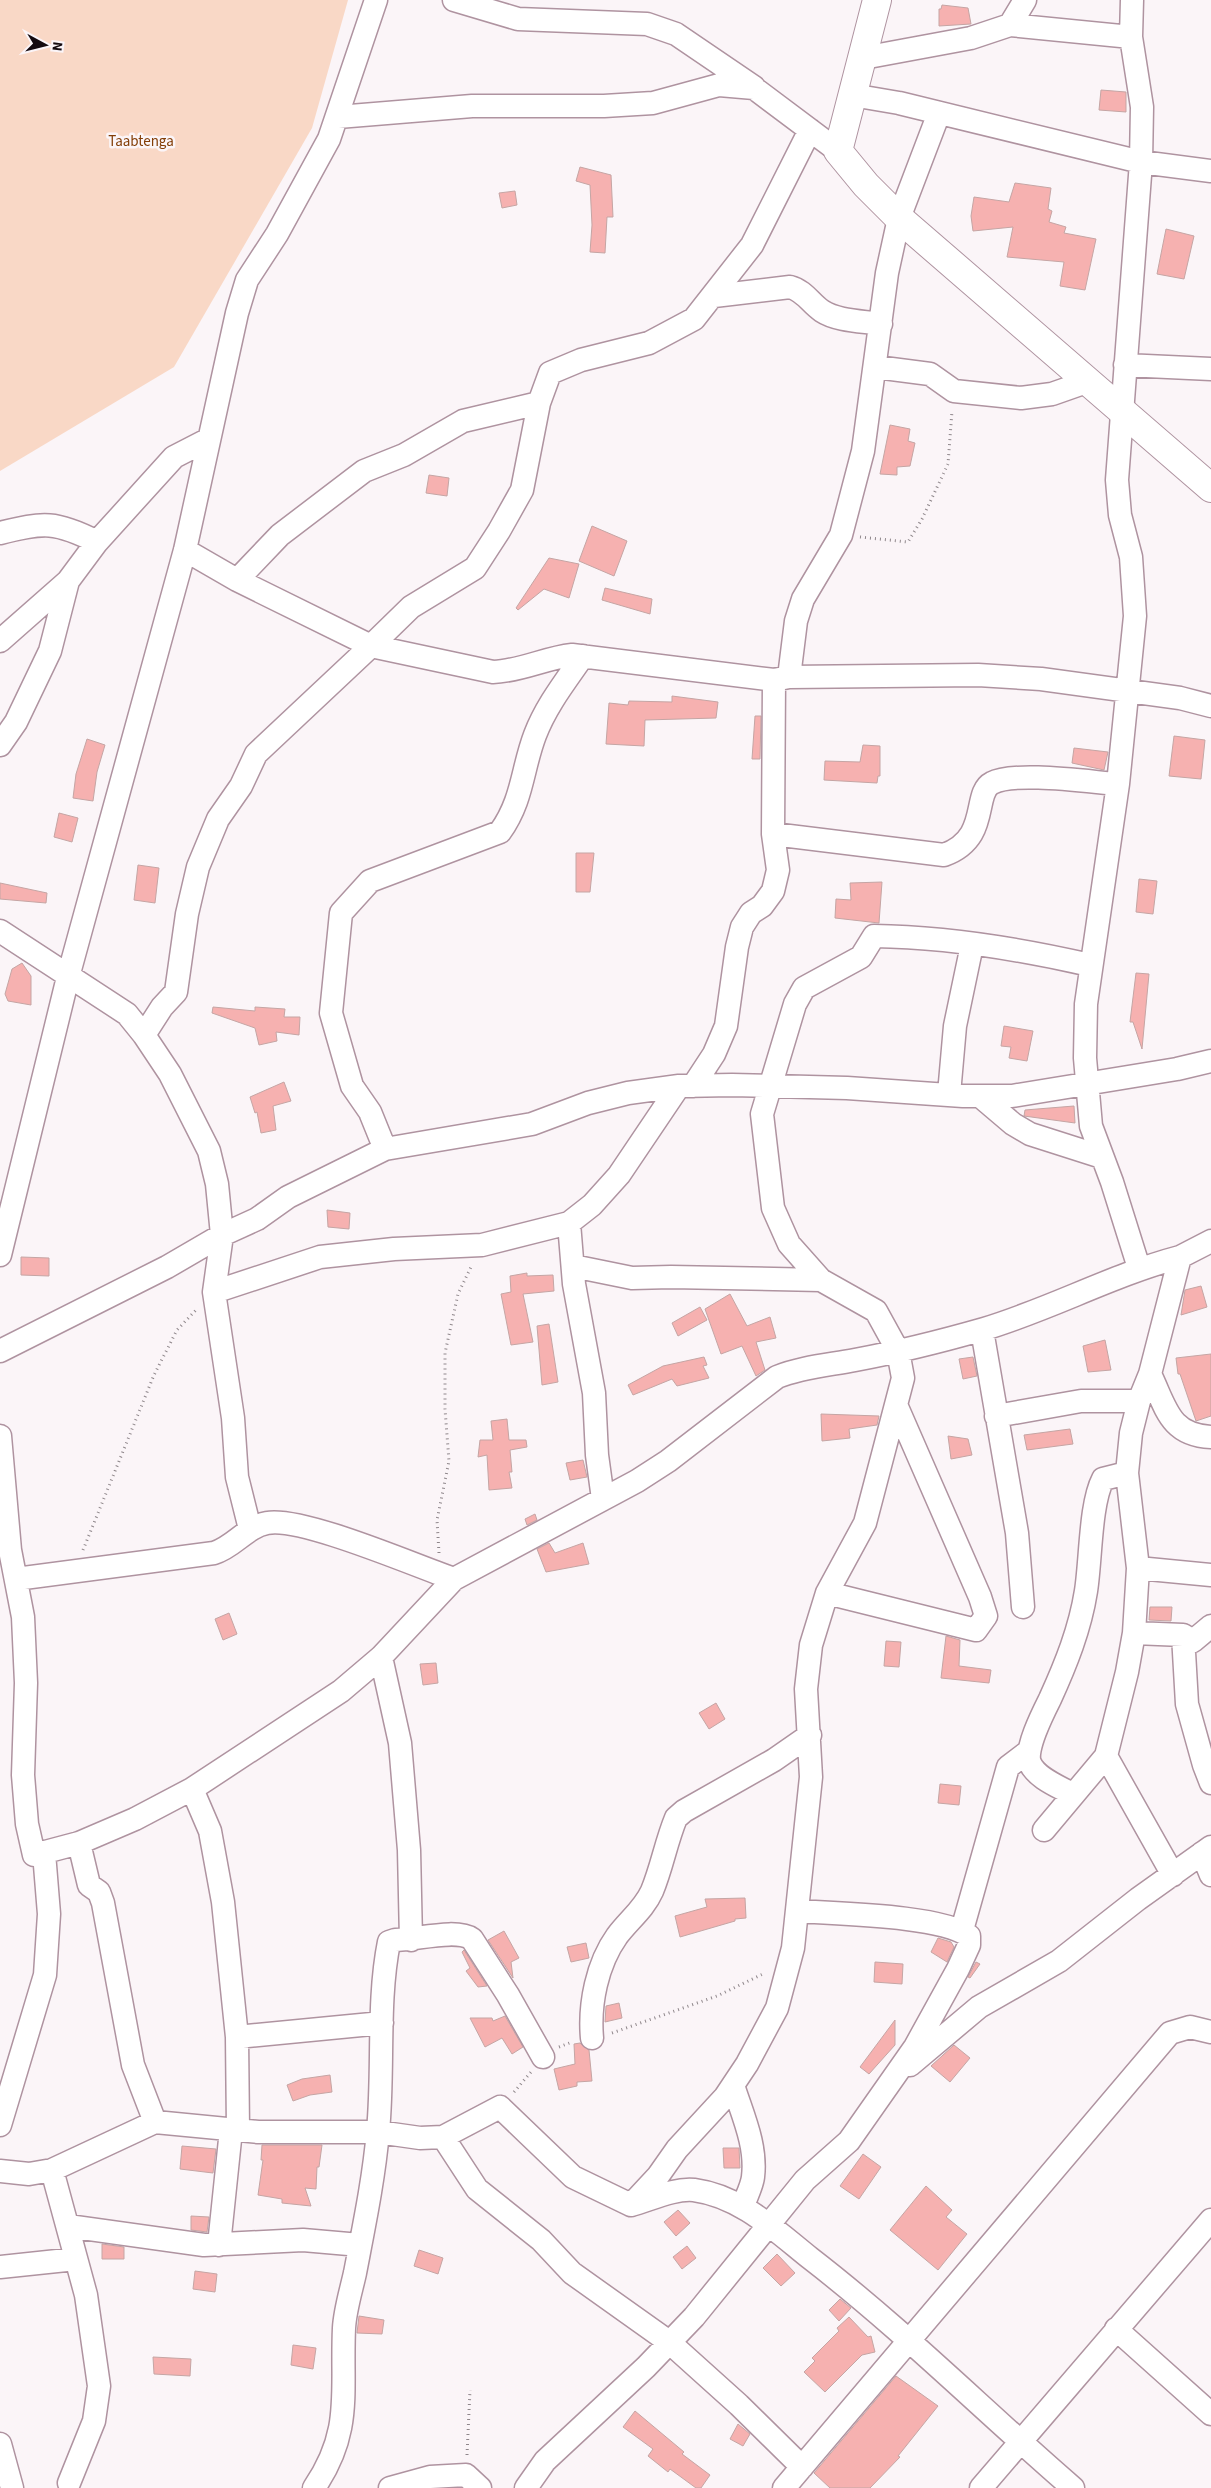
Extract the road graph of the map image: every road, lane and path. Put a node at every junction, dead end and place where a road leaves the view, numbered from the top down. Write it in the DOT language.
graph roads {
  1 [pos="376,0"];
  2 [pos="454,0"];
  3 [pos="877,0"];
  4 [pos="1025,0"];
  5 [pos="1132,0"];
  6 [pos="1010,25"];
  7 [pos="1131,37"];
  8 [pos="863,58"];
  9 [pos="754,88"];
  10 [pos="852,94"];
  11 [pos="939,113"];
  12 [pos="338,116"];
  13 [pos="810,130"];
  14 [pos="838,151"];
  15 [pos="1141,162"];
  16 [pos="1211,171"];
  17 [pos="899,218"];
  18 [pos="714,296"];
  19 [pos="881,324"];
  20 [pos="1125,365"];
  21 [pos="876,367"];
  22 [pos="1211,369"];
  23 [pos="1089,381"];
  24 [pos="954,391"];
  25 [pos="539,403"];
  26 [pos="1121,412"];
  27 [pos="209,439"];
  28 [pos="1211,488"];
  29 [pos="0,532"];
  30 [pos="841,535"];
  31 [pos="97,542"];
  32 [pos="185,550"];
  33 [pos="237,580"];
  34 [pos="68,581"];
  35 [pos="0,641"];
  36 [pos="371,646"];
  37 [pos="583,656"];
  38 [pos="782,678"];
  39 [pos="1126,690"];
  40 [pos="1211,706"];
  41 [pos="0,745"];
  42 [pos="1118,784"];
  43 [pos="774,834"];
  44 [pos="0,931"];
  45 [pos="972,945"];
  46 [pos="1090,965"];
  47 [pos="68,977"];
  48 [pos="144,1035"];
  49 [pos="1211,1061"];
  50 [pos="1086,1082"];
  51 [pos="686,1086"];
  52 [pos="770,1086"];
  53 [pos="949,1094"];
  54 [pos="980,1096"];
  55 [pos="385,1149"];
  56 [pos="1102,1157"];
  57 [pos="569,1223"];
  58 [pos="222,1235"];
  59 [pos="1211,1240"];
  60 [pos="482,1246"];
  61 [pos="0,1255"];
  62 [pos="1180,1257"];
  63 [pos="573,1266"];
  64 [pos="1139,1268"];
  65 [pos="821,1280"];
  66 [pos="214,1292"];
  67 [pos="982,1330"];
  68 [pos="898,1350"];
  69 [pos="0,1351"];
  70 [pos="1150,1374"];
  71 [pos="1139,1401"];
  72 [pos="897,1407"];
  73 [pos="996,1416"];
  74 [pos="0,1436"];
  75 [pos="1211,1437"];
  76 [pos="1127,1473"];
  77 [pos="603,1498"];
  78 [pos="250,1529"];
  79 [pos="1138,1568"];
  80 [pos="74,1571"];
  81 [pos="1211,1574"];
  82 [pos="445,1576"];
  83 [pos="16,1579"];
  84 [pos="827,1593"];
  85 [pos="1023,1607"];
  86 [pos="1211,1626"];
  87 [pos="1134,1633"];
  88 [pos="1183,1635"];
  89 [pos="381,1657"];
  90 [pos="810,1735"];
  91 [pos="1029,1751"];
  92 [pos="1106,1756"];
  93 [pos="1211,1783"];
  94 [pos="192,1789"];
  95 [pos="1072,1794"];
  96 [pos="1044,1830"];
  97 [pos="79,1843"];
  98 [pos="1206,1850"];
  99 [pos="44,1853"];
  100 [pos="1173,1875"];
  101 [pos="1211,1875"];
  102 [pos="797,1911"];
  103 [pos="962,1930"];
  104 [pos="410,1940"];
  105 [pos="788,1964"];
  106 [pos="382,2023"];
  107 [pos="1211,2032"];
  108 [pos="237,2037"];
  109 [pos="592,2038"];
  110 [pos="543,2057"];
  111 [pos="896,2076"];
  112 [pos="733,2085"];
  113 [pos="500,2107"];
  114 [pos="154,2122"];
  115 [pos="0,2124"];
  116 [pos="235,2130"];
  117 [pos="378,2132"];
  118 [pos="443,2137"];
  119 [pos="0,2170"];
  120 [pos="52,2170"];
  121 [pos="631,2206"];
  122 [pos="743,2206"];
  123 [pos="1211,2221"];
  124 [pos="767,2224"];
  125 [pos="68,2226"];
  126 [pos="219,2245"];
  127 [pos="360,2245"];
  128 [pos="76,2259"];
  129 [pos="0,2267"];
  130 [pos="1116,2329"];
  131 [pos="910,2340"];
  132 [pos="668,2342"];
  133 [pos="470,2390"];
  134 [pos="1211,2414"];
  135 [pos="1020,2442"];
  136 [pos="0,2444"];
  137 [pos="802,2467"];
  138 [pos="473,2482"];
  139 [pos="69,2483"];
  140 [pos="12,2488"];
  141 [pos="314,2488"];
  142 [pos="390,2488"];
  143 [pos="526,2488"];
  144 [pos="784,2488"];
  145 [pos="981,2488"];
  146 [pos="1073,2488"];
  1 -- 12 [label="street"];
  2 -- 9 [label="street"];
  3 -- 8 [label="street"];
  4 -- 6 [label="street"];
  5 -- 7 [label="street"];
  6 -- 7 [label="street"];
  6 -- 8 [label="street"];
  7 -- 15 [label="street"];
  8 -- 10 [label="street"];
  9 -- 12 [label="street"];
  9 -- 13 [label="street"];
  10 -- 11 [label="street"];
  10 -- 14 [label="street"];
  11 -- 15 [label="street"];
  11 -- 17 [label="street"];
  12 -- 27 [label="street"];
  13 -- 14 [label="street"];
  13 -- 18 [label="street"];
  14 -- 17 [label="street"];
  15 -- 16 [label="street"];
  15 -- 20 [label="street"];
  17 -- 19 [label="street"];
  17 -- 23 [label="street"];
  18 -- 19 [label="street"];
  18 -- 25 [label="street"];
  19 -- 21 [label="street"];
  20 -- 22 [label="street"];
  20 -- 26 [label="street"];
  21 -- 24 [label="street"];
  21 -- 30 [label="street"];
  23 -- 24 [label="street"];
  23 -- 26 [label="street"];
  24 -- 30 [label="path"];
  25 -- 33 [label="street"];
  25 -- 36 [label="street"];
  26 -- 28 [label="street"];
  26 -- 39 [label="street"];
  27 -- 31 [label="street"];
  27 -- 32 [label="street"];
  29 -- 31 [label="street"];
  30 -- 38 [label="street"];
  31 -- 34 [label="street"];
  32 -- 33 [label="street"];
  32 -- 47 [label="street"];
  33 -- 36 [label="street"];
  34 -- 35 [label="street"];
  34 -- 41 [label="street"];
  36 -- 37 [label="street"];
  36 -- 48 [label="street"];
  37 -- 38 [label="street"];
  37 -- 55 [label="street"];
  38 -- 39 [label="street"];
  38 -- 43 [label="street"];
  39 -- 40 [label="street"];
  39 -- 42 [label="street"];
  42 -- 43 [label="street"];
  42 -- 46 [label="street"];
  43 -- 51 [label="street"];
  44 -- 47 [label="street"];
  45 -- 46 [label="street"];
  45 -- 52 [label="street"];
  45 -- 53 [label="street"];
  46 -- 50 [label="street"];
  47 -- 48 [label="street"];
  47 -- 61 [label="street"];
  48 -- 58 [label="street"];
  49 -- 50 [label="street"];
  50 -- 54 [label="street"];
  50 -- 56 [label="street"];
  51 -- 52 [label="street"];
  51 -- 55 [label="street"];
  51 -- 57 [label="street"];
  52 -- 53 [label="street"];
  52 -- 65 [label="street"];
  53 -- 54 [label="street"];
  54 -- 56 [label="street"];
  55 -- 58 [label="street"];
  56 -- 64 [label="street"];
  57 -- 60 [label="street"];
  57 -- 63 [label="street"];
  58 -- 66 [label="street"];
  58 -- 69 [label="street"];
  59 -- 62 [label="street"];
  60 -- 66 [label="street"];
  60 -- 82 [label="path"];
  62 -- 64 [label="street"];
  62 -- 70 [label="street"];
  63 -- 65 [label="street"];
  63 -- 77 [label="street"];
  64 -- 67 [label="street"];
  65 -- 68 [label="street"];
  66 -- 78 [label="street"];
  66 -- 80 [label="path"];
  67 -- 68 [label="street"];
  67 -- 73 [label="street"];
  68 -- 72 [label="street"];
  68 -- 77 [label="street"];
  70 -- 71 [label="street"];
  70 -- 75 [label="street"];
  71 -- 73 [label="street"];
  71 -- 76 [label="street"];
  72 -- 84 [label="street"];
  72 -- 84 [label="street"];
  73 -- 85 [label="street"];
  74 -- 83 [label="street"];
  76 -- 79 [label="street"];
  76 -- 91 [label="street"];
  77 -- 82 [label="street"];
  78 -- 80 [label="street"];
  78 -- 82 [label="street"];
  79 -- 81 [label="street"];
  79 -- 87 [label="street"];
  80 -- 83 [label="street"];
  82 -- 89 [label="street"];
  83 -- 99 [label="street"];
  84 -- 90 [label="street"];
  86 -- 88 [label="street"];
  87 -- 88 [label="street"];
  87 -- 92 [label="street"];
  88 -- 93 [label="street"];
  89 -- 94 [label="street"];
  89 -- 104 [label="street"];
  90 -- 102 [label="street"];
  90 -- 109 [label="street"];
  91 -- 95 [label="street"];
  91 -- 103 [label="street"];
  92 -- 95 [label="street"];
  92 -- 100 [label="street"];
  94 -- 97 [label="street"];
  94 -- 108 [label="street"];
  95 -- 96 [label="street"];
  97 -- 99 [label="street"];
  97 -- 114 [label="street"];
  98 -- 100 [label="street"];
  98 -- 101 [label="street"];
  99 -- 115 [label="street"];
  100 -- 111 [label="street"];
  102 -- 103 [label="street"];
  102 -- 105 [label="street"];
  103 -- 111 [label="street"];
  104 -- 106 [label="street"];
  104 -- 110 [label="street"];
  105 -- 109 [label="path"];
  105 -- 112 [label="street"];
  106 -- 108 [label="street"];
  106 -- 117 [label="street"];
  107 -- 131 [label="street"];
  108 -- 116 [label="street"];
  109 -- 110 [label="path"];
  110 -- 113 [label="path"];
  111 -- 124 [label="street"];
  112 -- 121 [label="street"];
  112 -- 122 [label="street"];
  113 -- 118 [label="street"];
  113 -- 121 [label="street"];
  114 -- 116 [label="street"];
  114 -- 120 [label="street"];
  116 -- 117 [label="street"];
  116 -- 126 [label="street"];
  117 -- 118 [label="street"];
  117 -- 127 [label="street"];
  118 -- 132 [label="street"];
  119 -- 120 [label="street"];
  120 -- 125 [label="street"];
  121 -- 122 [label="street"];
  122 -- 124 [label="street"];
  123 -- 130 [label="street"];
  124 -- 131 [label="street"];
  124 -- 132 [label="street"];
  125 -- 126 [label="street"];
  125 -- 128 [label="street"];
  126 -- 127 [label="street"];
  127 -- 141 [label="street"];
  128 -- 129 [label="street"];
  128 -- 139 [label="street"];
  130 -- 134 [label="street"];
  130 -- 135 [label="street"];
  131 -- 135 [label="street"];
  131 -- 137 [label="street"];
  132 -- 137 [label="street"];
  132 -- 143 [label="street"];
  133 -- 138 [label="path"];
  135 -- 145 [label="street"];
  135 -- 146 [label="street"];
  136 -- 140 [label="street"];
  137 -- 144 [label="street"];
  138 -- 142 [label="street"];
}
